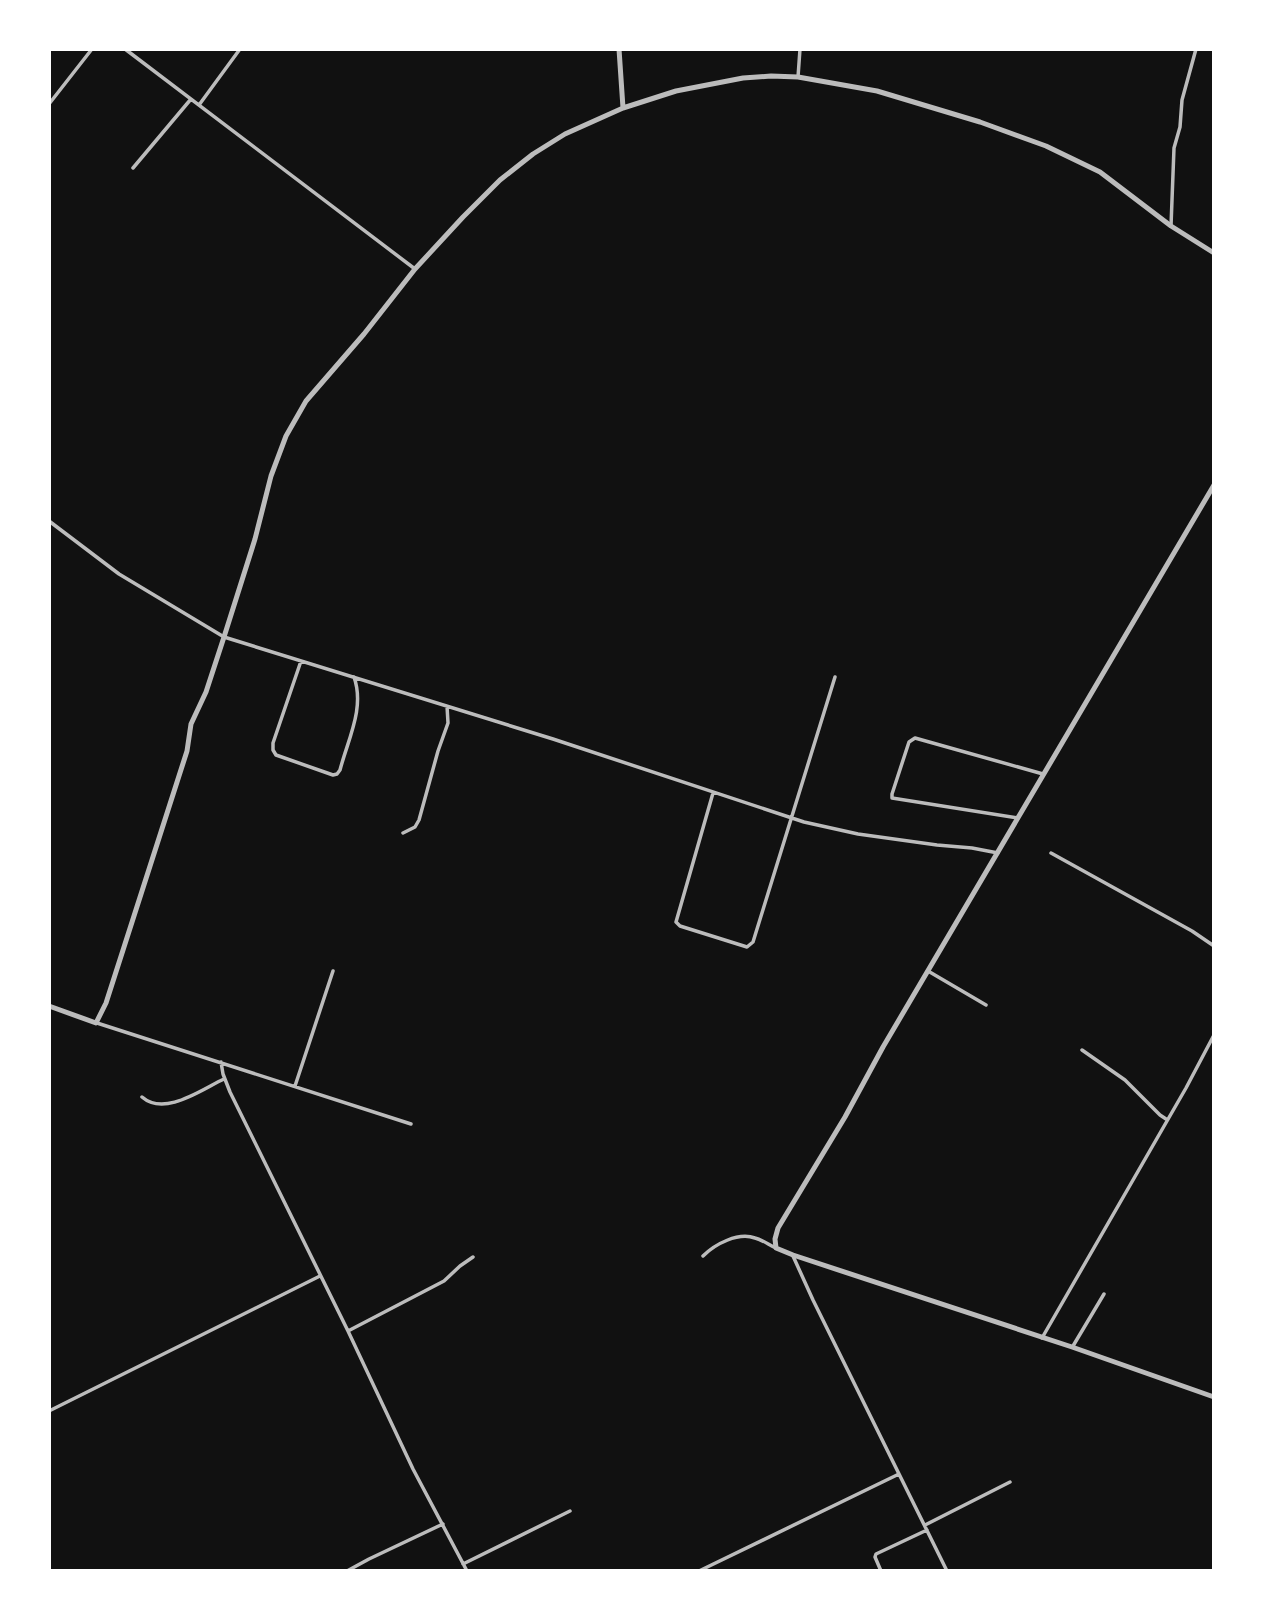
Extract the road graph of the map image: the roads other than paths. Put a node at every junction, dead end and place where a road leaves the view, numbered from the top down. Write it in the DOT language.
graph roads {
  1 [pos="92,49"];
  2 [pos="125,49"];
  3 [pos="240,49"];
  4 [pos="619,49"];
  5 [pos="800,49"];
  6 [pos="1196,49"];
  7 [pos="798,77"];
  8 [pos="191,99"];
  9 [pos="49,104"];
  10 [pos="199,105"];
  11 [pos="623,108"];
  12 [pos="133,168"];
  13 [pos="1171,226"];
  14 [pos="1214,253"];
  15 [pos="415,269"];
  16 [pos="1214,485"];
  17 [pos="49,521"];
  18 [pos="224,636"];
  19 [pos="301,661"];
  20 [pos="354,677"];
  21 [pos="835,677"];
  22 [pos="447,705"];
  23 [pos="1043,774"];
  24 [pos="713,793"];
  25 [pos="792,818"];
  26 [pos="1018,818"];
  27 [pos="403,833"];
  28 [pos="998,853"];
  29 [pos="1051,853"];
  30 [pos="1214,946"];
  31 [pos="333,971"];
  32 [pos="928,971"];
  33 [pos="986,1004"];
  34 [pos="49,1006"];
  35 [pos="96,1023"];
  36 [pos="1214,1035"];
  37 [pos="1082,1050"];
  38 [pos="220,1062"];
  39 [pos="224,1079"];
  40 [pos="295,1086"];
  41 [pos="142,1097"];
  42 [pos="1167,1119"];
  43 [pos="411,1124"];
  44 [pos="776,1248"];
  45 [pos="793,1255"];
  46 [pos="703,1256"];
  47 [pos="474,1257"];
  48 [pos="321,1276"];
  49 [pos="1104,1294"];
  50 [pos="348,1331"];
  51 [pos="1042,1338"];
  52 [pos="1072,1348"];
  53 [pos="1214,1397"];
  54 [pos="49,1411"];
  55 [pos="899,1475"];
  56 [pos="1010,1482"];
  57 [pos="570,1511"];
  58 [pos="443,1524"];
  59 [pos="926,1528"];
  60 [pos="463,1564"];
  61 [pos="348,1571"];
  62 [pos="467,1571"];
  63 [pos="699,1571"];
  64 [pos="881,1571"];
  65 [pos="947,1571"];
  1 -- 9 [label="street"];
  2 -- 8 [label="street"];
  3 -- 10 [label="street"];
  4 -- 11 [label="street"];
  5 -- 7 [label="street"];
  6 -- 13 [label="street"];
  7 -- 11 [label="street"];
  7 -- 13 [label="street"];
  8 -- 10 [label="street"];
  8 -- 12 [label="street"];
  10 -- 15 [label="street"];
  11 -- 15 [label="street"];
  13 -- 14 [label="street"];
  15 -- 18 [label="street"];
  16 -- 23 [label="street"];
  17 -- 18 [label="street"];
  18 -- 19 [label="street"];
  18 -- 35 [label="street"];
  19 -- 20 [label="street"];
  19 -- 20 [label="street"];
  20 -- 22 [label="street"];
  21 -- 25 [label="street"];
  22 -- 24 [label="street"];
  22 -- 27 [label="street"];
  23 -- 26 [label="street"];
  23 -- 26 [label="street"];
  24 -- 25 [label="street"];
  24 -- 25 [label="street"];
  25 -- 28 [label="street"];
  26 -- 28 [label="street"];
  28 -- 32 [label="street"];
  29 -- 30 [label="street"];
  31 -- 40 [label="street"];
  32 -- 33 [label="street"];
  32 -- 44 [label="street"];
  34 -- 35 [label="street"];
  35 -- 38 [label="street"];
  36 -- 42 [label="street"];
  37 -- 42 [label="street"];
  38 -- 39 [label="street"];
  38 -- 40 [label="street"];
  39 -- 41 [label="street"];
  39 -- 48 [label="street"];
  40 -- 43 [label="street"];
  42 -- 51 [label="street"];
  44 -- 45 [label="street"];
  44 -- 46 [label="street"];
  45 -- 51 [label="street"];
  45 -- 55 [label="street"];
  47 -- 50 [label="street"];
  48 -- 50 [label="street"];
  48 -- 54 [label="street"];
  49 -- 52 [label="street"];
  50 -- 58 [label="street"];
  51 -- 52 [label="street"];
  52 -- 53 [label="street"];
  55 -- 59 [label="street"];
  55 -- 63 [label="street"];
  56 -- 59 [label="street"];
  57 -- 60 [label="street"];
  58 -- 60 [label="street"];
  58 -- 61 [label="street"];
  59 -- 64 [label="street"];
  59 -- 65 [label="street"];
  60 -- 62 [label="street"];
}
